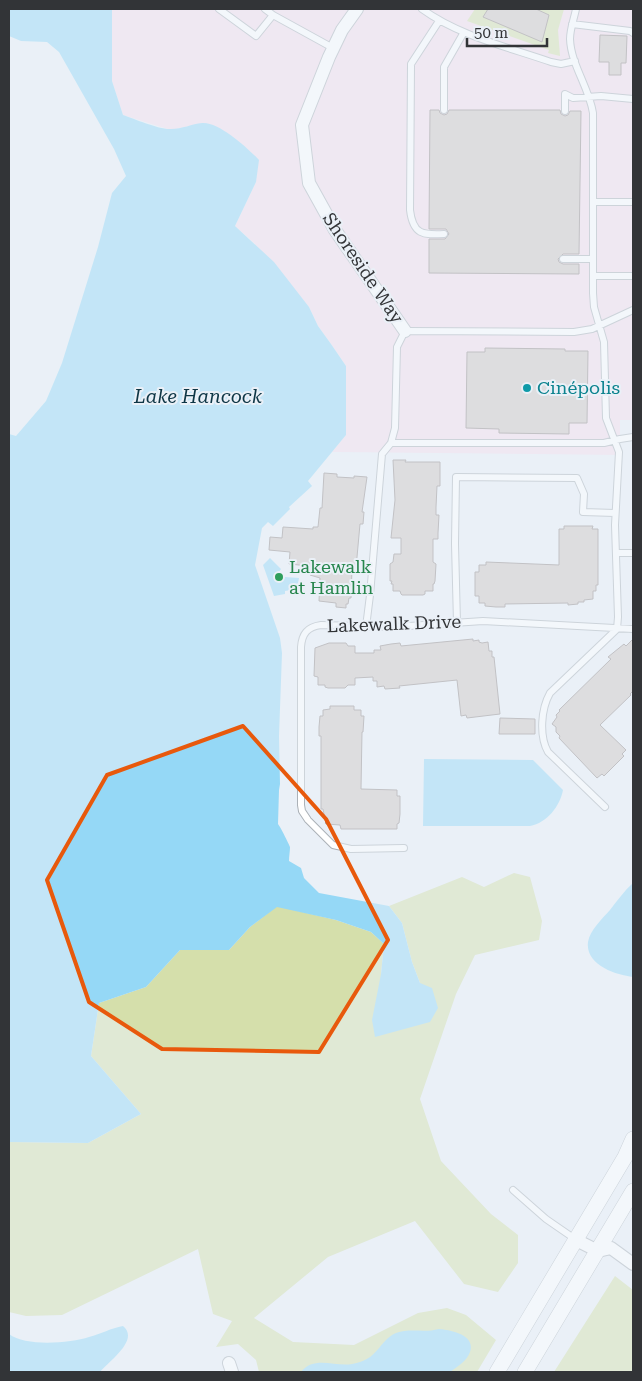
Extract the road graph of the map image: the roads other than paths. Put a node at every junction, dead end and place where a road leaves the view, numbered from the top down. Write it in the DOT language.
graph roads {
  1 [pos="219,9"];
  2 [pos="265,9"];
  3 [pos="357,9"];
  4 [pos="422,9"];
  5 [pos="576,9"];
  6 [pos="273,15"];
  7 [pos="439,21"];
  8 [pos="572,24"];
  9 [pos="464,32"];
  10 [pos="633,33"];
  11 [pos="333,48"];
  12 [pos="575,61"];
  13 [pos="590,98"];
  14 [pos="633,99"];
  15 [pos="444,110"];
  16 [pos="564,110"];
  17 [pos="593,202"];
  18 [pos="633,202"];
  19 [pos="444,234"];
  20 [pos="563,259"];
  21 [pos="593,259"];
  22 [pos="593,276"];
  23 [pos="633,276"];
  24 [pos="633,310"];
  25 [pos="600,324"];
  26 [pos="406,331"];
  27 [pos="633,438"];
  28 [pos="615,441"];
  29 [pos="391,443"];
  30 [pos="615,513"];
  31 [pos="616,553"];
  32 [pos="633,553"];
  33 [pos="457,622"];
  34 [pos="366,627"];
  35 [pos="617,629"];
  36 [pos="633,629"];
  37 [pos="605,807"];
  38 [pos="404,848"];
  39 [pos="633,1139"];
  40 [pos="514,1190"];
  41 [pos="633,1191"];
  42 [pos="576,1240"];
  43 [pos="598,1251"];
  44 [pos="633,1264"];
  45 [pos="497,1372"];
  46 [pos="525,1372"];
  1 -- 6 [label="lane"];
  2 -- 6 [label="lane"];
  3 -- 11 [label="street, Shoreside Way"];
  4 -- 7 [label="lane"];
  5 -- 8 [label="lane"];
  6 -- 11 [label="lane"];
  7 -- 9 [label="lane"];
  7 -- 19 [label="lane"];
  8 -- 10 [label="lane"];
  8 -- 12 [label="lane"];
  9 -- 12 [label="lane"];
  9 -- 15 [label="lane"];
  11 -- 26 [label="street, Shoreside Way"];
  12 -- 13 [label="lane"];
  13 -- 14 [label="lane"];
  13 -- 16 [label="lane"];
  13 -- 17 [label="lane"];
  17 -- 18 [label="lane"];
  17 -- 21 [label="lane"];
  20 -- 21 [label="lane"];
  21 -- 22 [label="lane"];
  22 -- 23 [label="lane"];
  22 -- 25 [label="lane"];
  24 -- 25 [label="lane"];
  25 -- 26 [label="lane"];
  25 -- 28 [label="lane"];
  26 -- 29 [label="lane, Shoreside Way"];
  27 -- 28 [label="lane"];
  28 -- 29 [label="lane"];
  28 -- 30 [label="lane"];
  29 -- 34 [label="lane, Shoreside Way"];
  30 -- 31 [label="lane"];
  30 -- 33 [label="lane"];
  31 -- 32 [label="lane"];
  31 -- 35 [label="lane"];
  33 -- 34 [label="lane, Lakewalk Drive"];
  33 -- 35 [label="lane, Lakewalk Drive"];
  34 -- 38 [label="lane, Lakewalk Drive"];
  35 -- 36 [label="lane, Lakewalk Drive"];
  35 -- 37 [label="lane"];
  39 -- 42 [label="street"];
  40 -- 42 [label="lane"];
  41 -- 43 [label="street"];
  42 -- 43 [label="street"];
  42 -- 45 [label="street"];
  43 -- 44 [label="street"];
  43 -- 46 [label="street"];
}
